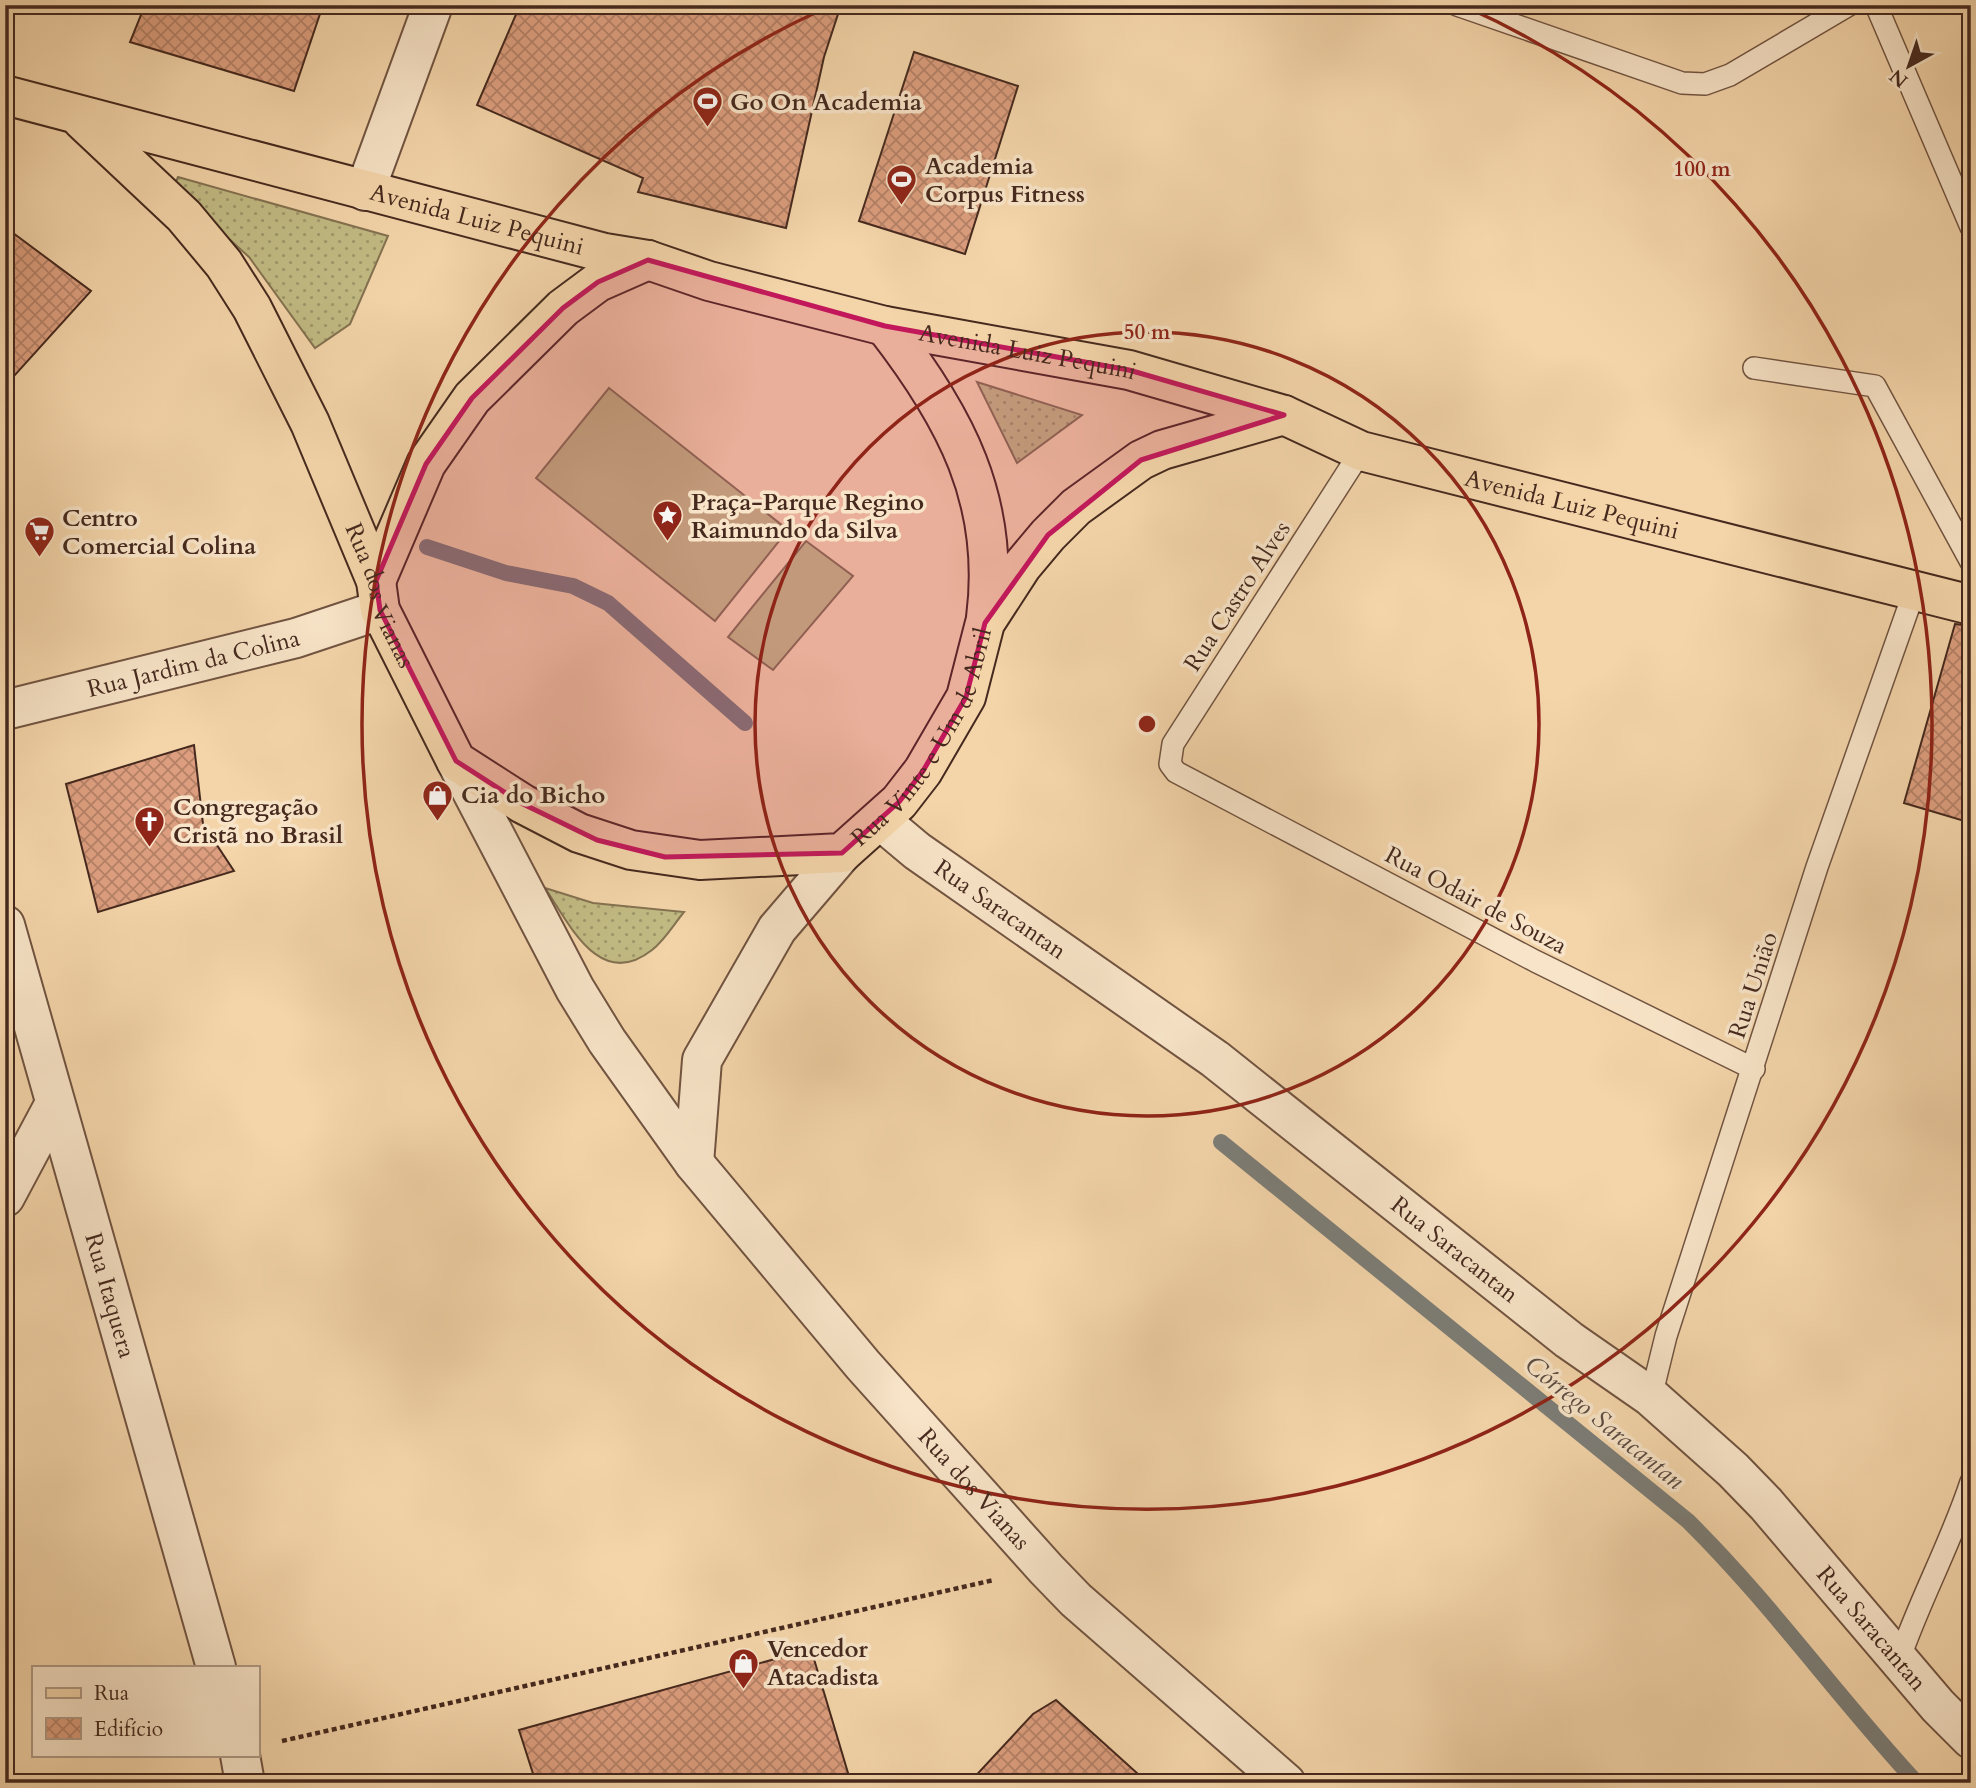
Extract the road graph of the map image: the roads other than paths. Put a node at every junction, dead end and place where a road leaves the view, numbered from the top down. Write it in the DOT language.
graph roads {
  1 [pos="433,5"];
  2 [pos="1457,5"];
  3 [pos="1849,5"];
  4 [pos="1876,5"];
  5 [pos="5,95"];
  6 [pos="78,116"];
  7 [pos="365,191"];
  8 [pos="1971,227"];
  9 [pos="648,260"];
  10 [pos="885,326"];
  11 [pos="1754,368"];
  12 [pos="1284,415"];
  13 [pos="1361,451"];
  14 [pos="1971,562"];
  15 [pos="1914,592"];
  16 [pos="378,596"];
  17 [pos="1971,605"];
  18 [pos="985,624"];
  19 [pos="5,710"];
  20 [pos="456,761"];
  21 [pos="1177,772"];
  22 [pos="880,820"];
  23 [pos="842,853"];
  24 [pos="5,925"];
  25 [pos="1754,1069"];
  26 [pos="54,1105"];
  27 [pos="694,1163"];
  28 [pos="5,1197"];
  29 [pos="1651,1396"];
  30 [pos="1971,1482"];
  31 [pos="1965,1517"];
  32 [pos="1899,1660"];
  33 [pos="216,1666"];
  34 [pos="1971,1739"];
  35 [pos="254,1756"];
  36 [pos="245,1783"];
  37 [pos="1286,1783"];
  1 -- 7 [label="street"];
  2 -- 3 [label="lane"];
  4 -- 8 [label="lane"];
  5 -- 6 [label="main road, Rua dos Vianas"];
  6 -- 7 [label="main road, Avenida Luiz Pequini"];
  6 -- 16 [label="main road, Rua dos Vianas"];
  7 -- 9 [label="main road, Avenida Luiz Pequini"];
  9 -- 10 [label="main road, Avenida Luiz Pequini"];
  9 -- 16 [label="main road"];
  10 -- 12 [label="main road, Avenida Luiz Pequini"];
  10 -- 18 [label="main road"];
  11 -- 14 [label="lane"];
  12 -- 13 [label="main road, Avenida Luiz Pequini"];
  12 -- 18 [label="main road, Rua Vinte e Um de Abril"];
  13 -- 15 [label="main road, Avenida Luiz Pequini"];
  13 -- 21 [label="lane, Rua Castro Alves"];
  15 -- 17 [label="main road, Avenida Luiz Pequini"];
  15 -- 25 [label="lane, Rua União"];
  16 -- 19 [label="street, Rua Jardim da Colina"];
  16 -- 20 [label="main road, Rua dos Vianas"];
  18 -- 22 [label="main road, Rua Vinte e Um de Abril"];
  20 -- 23 [label="main road, Rua Vinte e Um de Abril"];
  20 -- 27 [label="street, Rua dos Vianas"];
  21 -- 25 [label="lane, Rua Odair de Souza"];
  22 -- 23 [label="main road, Rua Vinte e Um de Abril"];
  22 -- 29 [label="street, Rua Saracantan"];
  23 -- 27 [label="street"];
  24 -- 26 [label="street, Rua Itaquera"];
  25 -- 29 [label="lane, Rua União"];
  26 -- 28 [label="street"];
  26 -- 33 [label="street, Rua Itaquera"];
  27 -- 37 [label="street, Rua dos Vianas"];
  29 -- 32 [label="street, Rua Saracantan"];
  30 -- 31 [label="lane"];
  31 -- 32 [label="lane"];
  32 -- 34 [label="street, Rua Saracantan"];
  35 -- 36 [label="street"];
}
